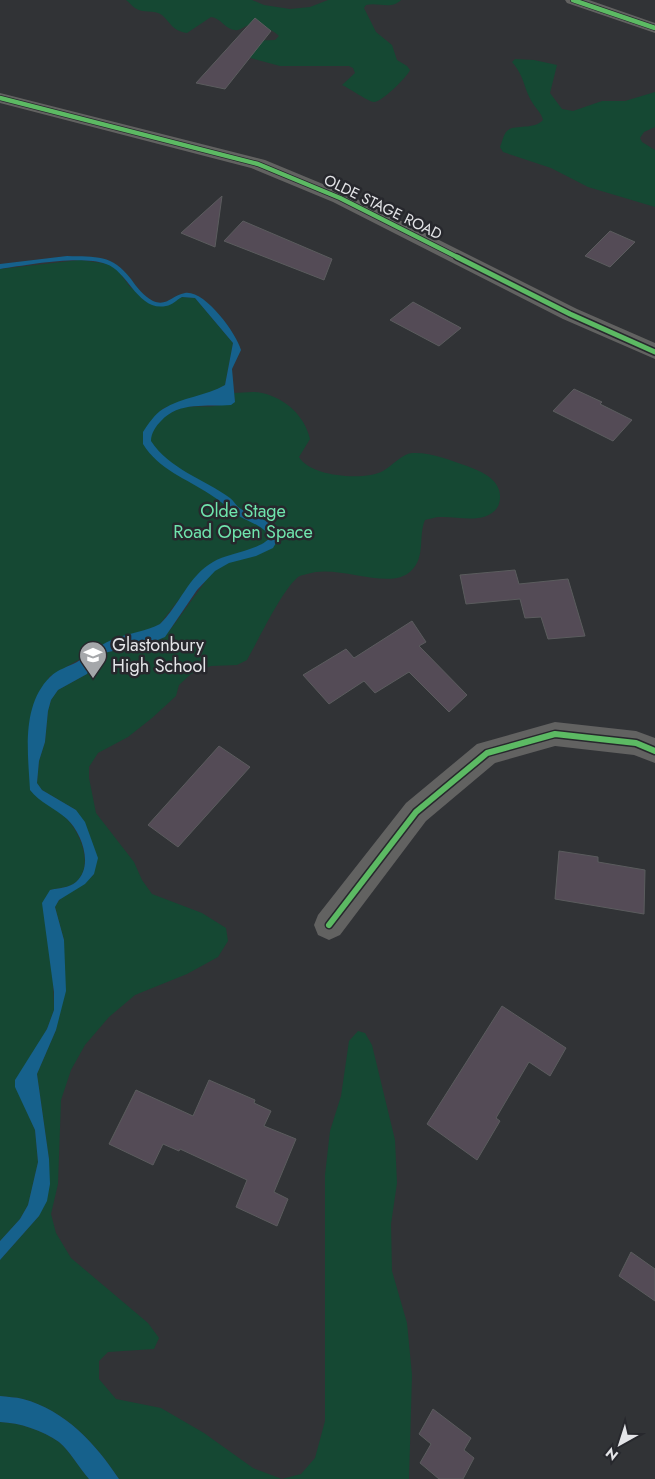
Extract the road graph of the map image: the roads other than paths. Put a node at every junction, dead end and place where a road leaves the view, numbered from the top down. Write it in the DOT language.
graph roads {
  1 [pos="573,0"];
  2 [pos="655,28"];
  3 [pos="0,98"];
  4 [pos="655,352"];
  5 [pos="655,751"];
  6 [pos="329,925"];
  1 -- 2 [label="street"];
  3 -- 4 [label="street, OLDE STAGE ROAD"];
  5 -- 6 [label="street"];
}
